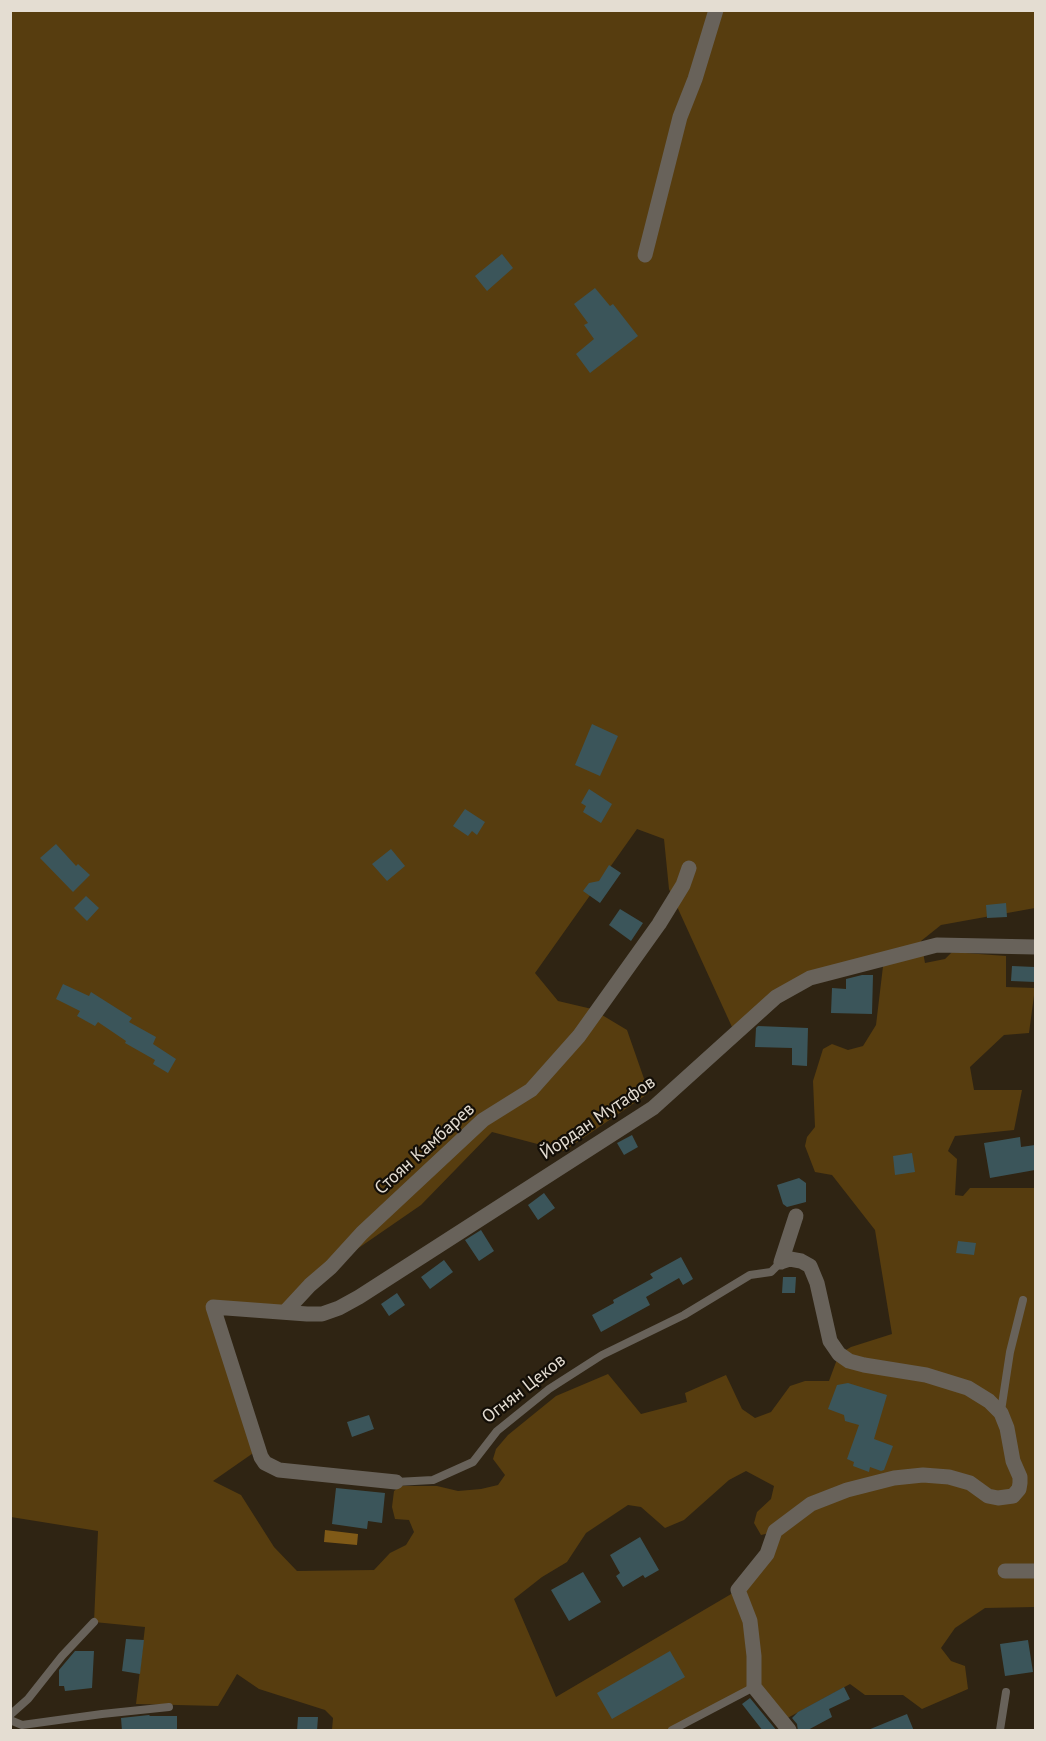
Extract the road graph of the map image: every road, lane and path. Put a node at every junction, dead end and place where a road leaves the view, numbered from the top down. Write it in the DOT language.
graph roads {
  1 [pos="716,10"];
  2 [pos="645,255"];
  3 [pos="689,868"];
  4 [pos="1035,947"];
  5 [pos="796,1216"];
  6 [pos="781,1262"];
  7 [pos="1023,1300"];
  8 [pos="213,1306"];
  9 [pos="285,1312"];
  10 [pos="1001,1413"];
  11 [pos="396,1482"];
  12 [pos="1005,1571"];
  13 [pos="1035,1571"];
  14 [pos="94,1622"];
  15 [pos="754,1687"];
  16 [pos="1006,1692"];
  17 [pos="169,1707"];
  18 [pos="10,1715"];
  19 [pos="10,1720"];
  20 [pos="672,1731"];
  21 [pos="789,1731"];
  22 [pos="1000,1731"];
  1 -- 2 [label="street"];
  3 -- 9 [label="street, Стоян Камбарев"];
  4 -- 9 [label="street, Йордан Мутафов"];
  5 -- 6 [label="street"];
  6 -- 10 [label="street"];
  6 -- 11 [label="lane, Огнян Цеков"];
  7 -- 10 [label="lane"];
  8 -- 9 [label="street, Йордан Мутафов"];
  8 -- 11 [label="street, Огнян Цеков"];
  10 -- 15 [label="street"];
  12 -- 13 [label="street"];
  14 -- 18 [label="lane"];
  15 -- 20 [label="lane"];
  15 -- 21 [label="street"];
  16 -- 22 [label="lane"];
  17 -- 19 [label="lane"];
}
